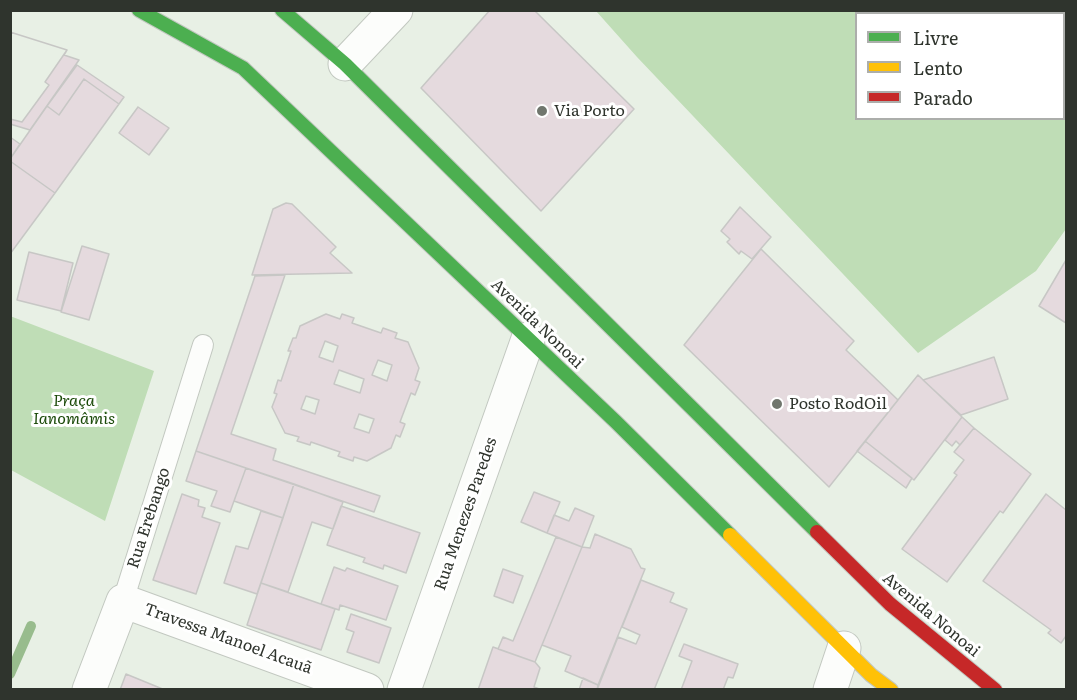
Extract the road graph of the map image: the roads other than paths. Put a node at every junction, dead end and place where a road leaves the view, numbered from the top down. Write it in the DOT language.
graph roads {
  1 [pos="139,10"];
  2 [pos="282,10"];
  3 [pos="396,10"];
  4 [pos="345,64"];
  5 [pos="528,339"];
  6 [pos="204,345"];
  7 [pos="123,601"];
  8 [pos="844,648"];
  9 [pos="89,690"];
  10 [pos="367,690"];
  11 [pos="404,690"];
  12 [pos="830,690"];
  13 [pos="891,690"];
  14 [pos="995,690"];
  1 -- 5 [label="main road, Avenida Nonoai"];
  2 -- 4 [label="main road, Avenida Nonoai"];
  3 -- 4 [label="street"];
  4 -- 14 [label="main road, Avenida Nonoai"];
  5 -- 8 [label="main road, Avenida Nonoai"];
  5 -- 11 [label="street, Rua Menezes Paredes"];
  6 -- 7 [label="lane, Rua Erebango"];
  7 -- 9 [label="street, Rua Erebango"];
  7 -- 10 [label="street, Travessa Manoel Acauã"];
  8 -- 12 [label="street"];
  8 -- 13 [label="main road, Avenida Nonoai"];
}
